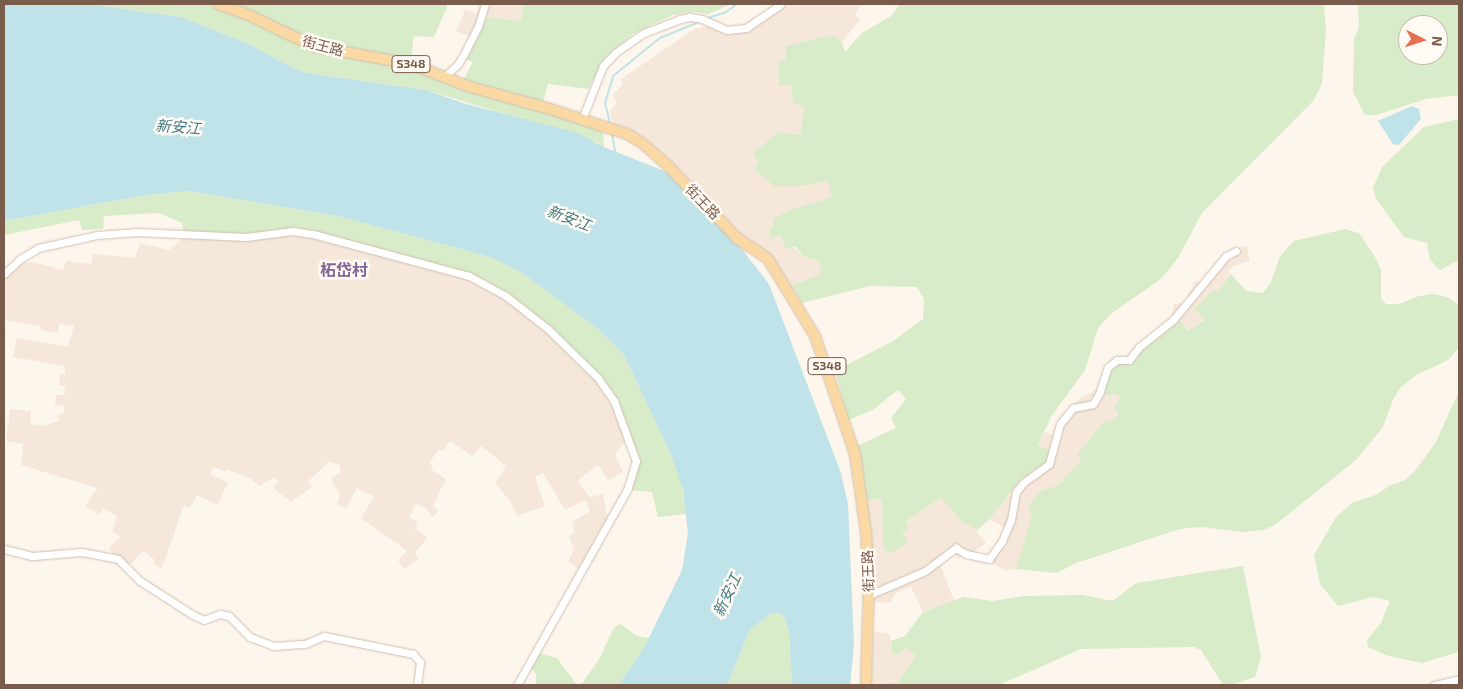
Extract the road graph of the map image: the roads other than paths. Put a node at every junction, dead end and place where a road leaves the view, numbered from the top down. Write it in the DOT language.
graph roads {
  1 [pos="218,4"];
  2 [pos="485,4"];
  3 [pos="781,4"];
  4 [pos="444,77"];
  5 [pos="582,119"];
  6 [pos="1236,251"];
  7 [pos="4,274"];
  8 [pos="4,550"];
  9 [pos="869,595"];
  10 [pos="1459,679"];
  11 [pos="417,685"];
  12 [pos="516,685"];
  13 [pos="866,685"];
  14 [pos="1434,685"];
  1 -- 4 [label="main road, 街王路 / S348"];
  2 -- 4 [label="street"];
  3 -- 5 [label="street"];
  4 -- 5 [label="main road, 街王路 / S348"];
  5 -- 9 [label="main road, 街王路 / S348"];
  6 -- 9 [label="street"];
  7 -- 12 [label="street"];
  8 -- 11 [label="street"];
  9 -- 13 [label="main road, 街王路 / S348"];
  10 -- 14 [label="street"];
}
